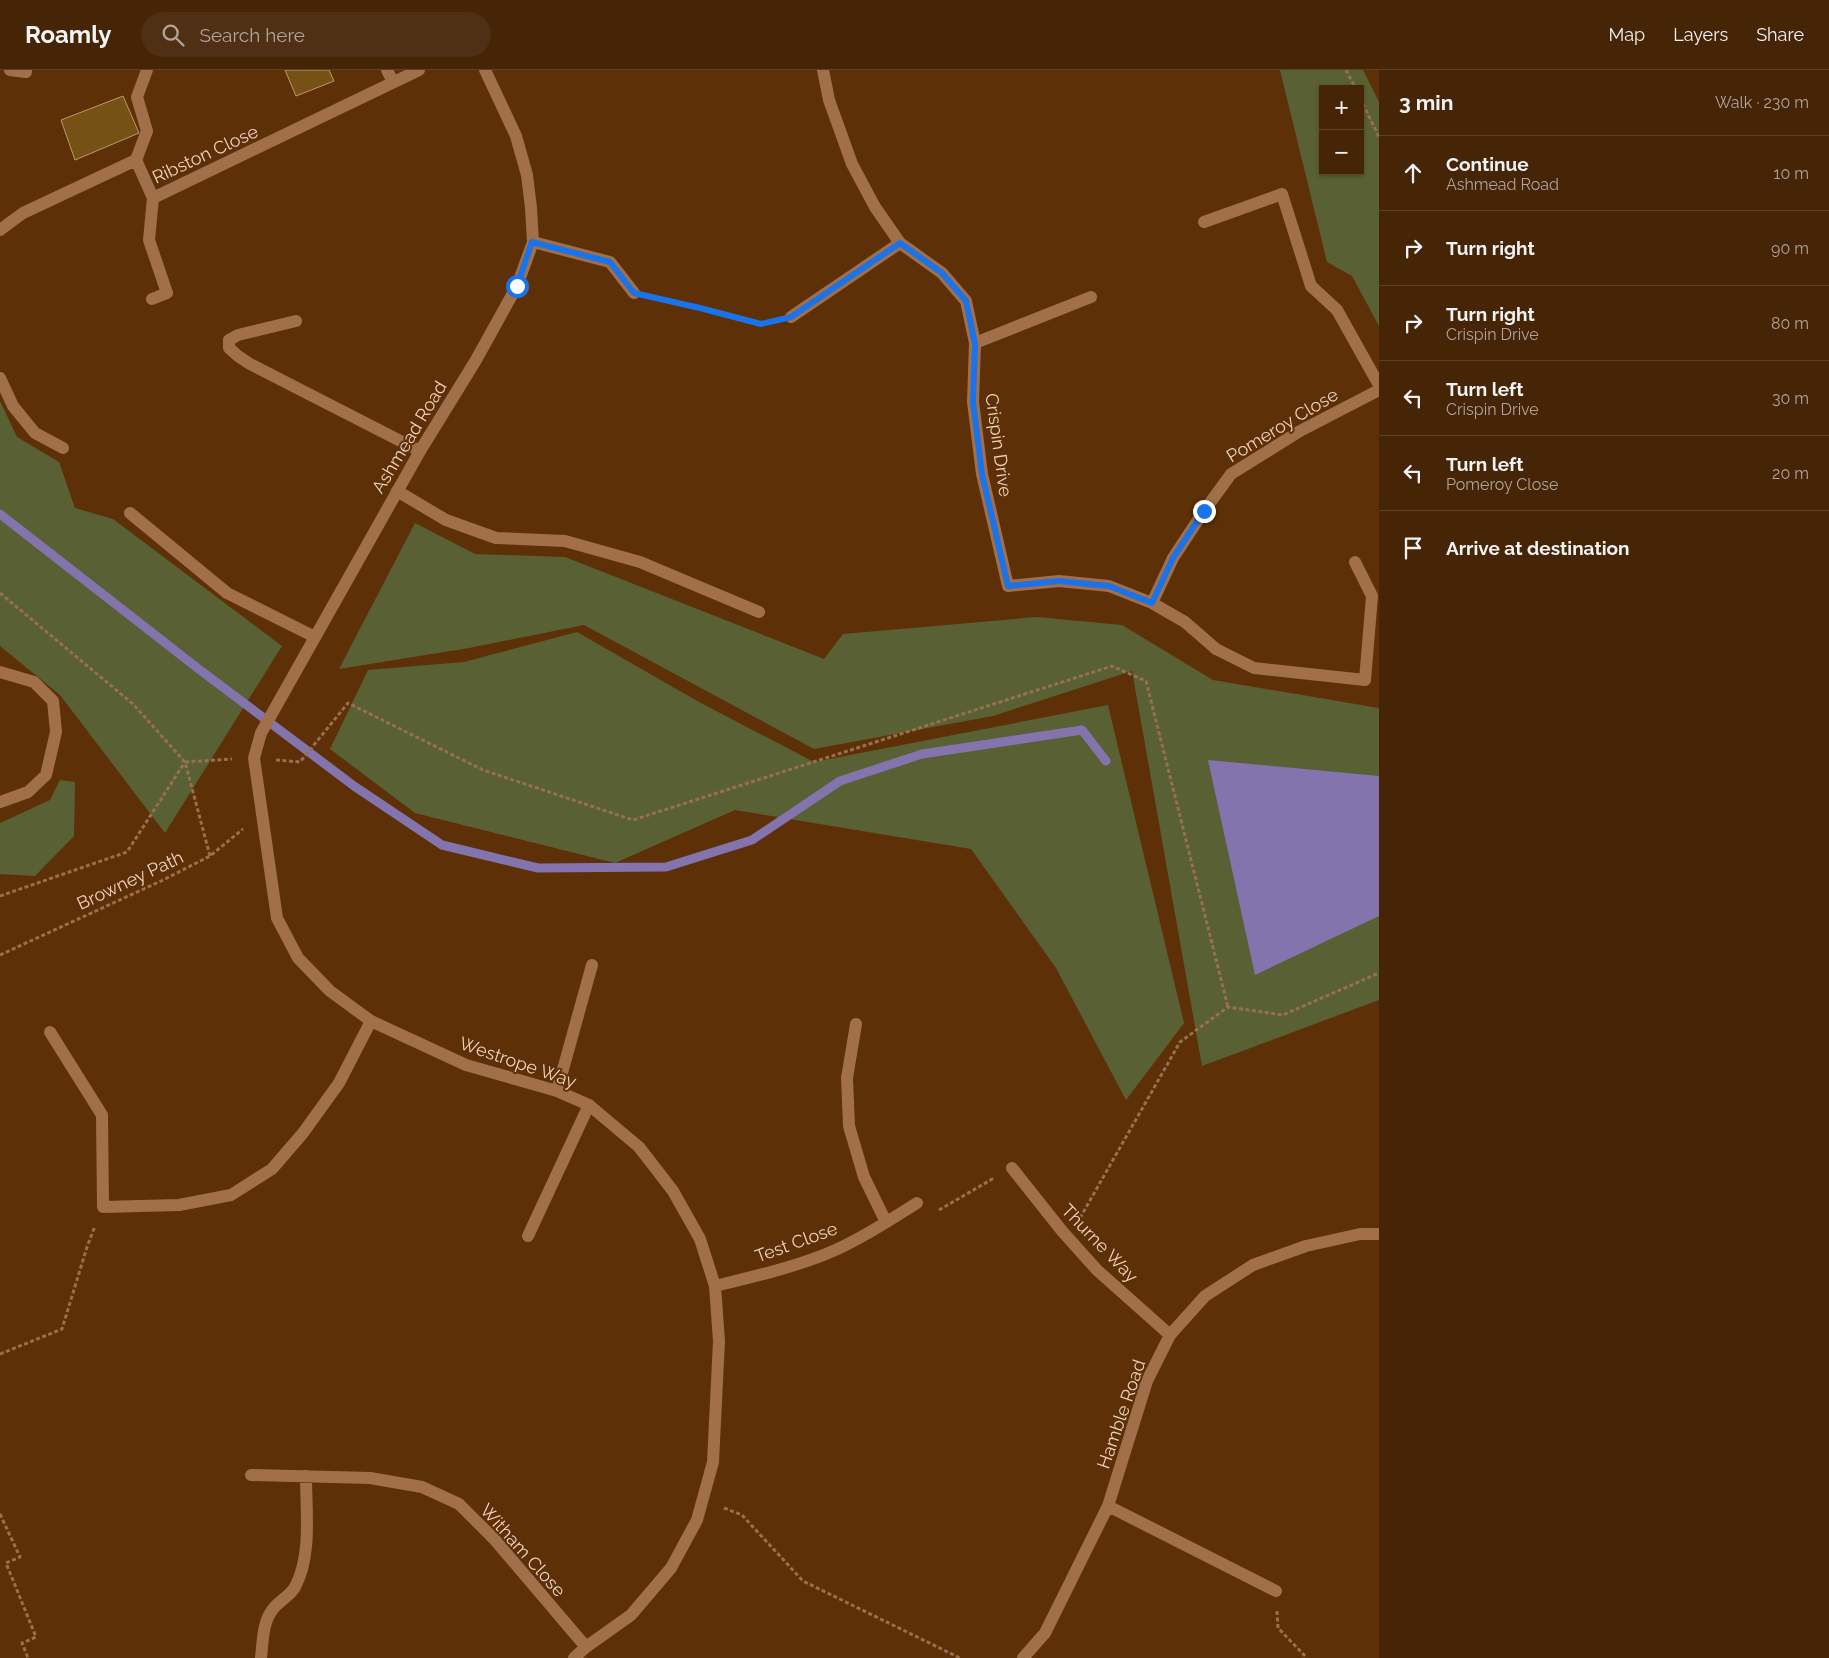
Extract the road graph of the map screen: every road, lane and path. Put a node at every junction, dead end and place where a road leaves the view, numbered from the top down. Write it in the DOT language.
graph roads {
  1 [pos="10,70"];
  2 [pos="147,70"];
  3 [pos="419,70"];
  4 [pos="485,70"];
  5 [pos="822,70"];
  6 [pos="1346,70"];
  7 [pos="26,72"];
  8 [pos="390,76"];
  9 [pos="1354,85"];
  10 [pos="1364,106"];
  11 [pos="1379,137"];
  12 [pos="136,160"];
  13 [pos="153,198"];
  14 [pos="1204,222"];
  15 [pos="0,230"];
  16 [pos="532,242"];
  17 [pos="900,243"];
  18 [pos="634,293"];
  19 [pos="1091,297"];
  20 [pos="152,300"];
  21 [pos="791,317"];
  22 [pos="296,321"];
  23 [pos="975,344"];
  24 [pos="0,378"];
  25 [pos="1379,385"];
  26 [pos="1379,390"];
  27 [pos="64,448"];
  28 [pos="420,452"];
  29 [pos="397,491"];
  30 [pos="130,513"];
  31 [pos="1355,562"];
  32 [pos="0,593"];
  33 [pos="1152,603"];
  34 [pos="759,612"];
  35 [pos="316,637"];
  36 [pos="0,672"];
  37 [pos="254,758"];
  38 [pos="185,762"];
  39 [pos="300,762"];
  40 [pos="0,802"];
  41 [pos="262,814"];
  42 [pos="210,856"];
  43 [pos="0,896"];
  44 [pos="0,955"];
  45 [pos="592,965"];
  46 [pos="1379,973"];
  47 [pos="1228,1007"];
  48 [pos="372,1021"];
  49 [pos="856,1024"];
  50 [pos="50,1032"];
  51 [pos="557,1091"];
  52 [pos="589,1105"];
  53 [pos="1012,1168"];
  54 [pos="917,1202"];
  55 [pos="103,1207"];
  56 [pos="886,1222"];
  57 [pos="1062,1231"];
  58 [pos="1379,1234"];
  59 [pos="528,1236"];
  60 [pos="715,1286"];
  61 [pos="1170,1335"];
  62 [pos="0,1354"];
  63 [pos="251,1475"];
  64 [pos="306,1476"];
  65 [pos="703,1499"];
  66 [pos="1108,1506"];
  67 [pos="0,1514"];
  68 [pos="6,1563"];
  69 [pos="0,1565"];
  70 [pos="1276,1591"];
  71 [pos="586,1647"];
  72 [pos="28,1658"];
  73 [pos="261,1658"];
  74 [pos="574,1658"];
  75 [pos="960,1658"];
  76 [pos="1023,1658"];
  77 [pos="1308,1658"];
  1 -- 7 [label="street"];
  2 -- 12 [label="street"];
  3 -- 8 [label="street"];
  4 -- 16 [label="street, Ashmead Road"];
  5 -- 17 [label="street, Crispin Drive"];
  6 -- 9 [label="path"];
  8 -- 13 [label="street, Ribston Close"];
  10 -- 11 [label="path"];
  12 -- 13 [label="street, Ribston Close"];
  12 -- 15 [label="street, Ribston Close"];
  13 -- 20 [label="street"];
  14 -- 25 [label="street"];
  16 -- 18 [label="street"];
  16 -- 28 [label="street, Ashmead Road"];
  17 -- 21 [label="street"];
  17 -- 23 [label="street, Crispin Drive"];
  18 -- 21 [label="path"];
  19 -- 23 [label="street"];
  22 -- 28 [label="street"];
  23 -- 33 [label="street, Crispin Drive"];
  24 -- 27 [label="street"];
  26 -- 33 [label="street, Pomeroy Close"];
  28 -- 29 [label="street, Ashmead Road"];
  29 -- 34 [label="street"];
  29 -- 35 [label="street, Ashmead Road"];
  30 -- 35 [label="street"];
  31 -- 33 [label="street, Crispin Drive"];
  32 -- 38 [label="path"];
  35 -- 37 [label="street, Ashmead Road"];
  36 -- 40 [label="street"];
  37 -- 38 [label="path"];
  37 -- 41 [label="street, Ashmead Road"];
  38 -- 42 [label="path"];
  38 -- 43 [label="path"];
  39 -- 47 [label="path"];
  41 -- 42 [label="path, Browney Path"];
  41 -- 48 [label="street, Westrope Way"];
  42 -- 44 [label="path, Browney Path"];
  45 -- 51 [label="street"];
  46 -- 47 [label="path"];
  47 -- 57 [label="path"];
  48 -- 51 [label="street, Westrope Way"];
  48 -- 55 [label="street"];
  49 -- 56 [label="street"];
  50 -- 55 [label="street"];
  51 -- 52 [label="street, Westrope Way"];
  52 -- 59 [label="street"];
  52 -- 60 [label="street, Westrope Way"];
  53 -- 54 [label="path"];
  53 -- 57 [label="street, Thurne Way"];
  54 -- 56 [label="street, Test Close"];
  55 -- 62 [label="path"];
  56 -- 60 [label="street, Test Close"];
  57 -- 61 [label="street, Thurne Way"];
  58 -- 61 [label="street, Hamble Road"];
  60 -- 65 [label="street, Westrope Way"];
  61 -- 66 [label="street, Hamble Road"];
  63 -- 64 [label="street, Witham Close"];
  64 -- 71 [label="street, Witham Close"];
  64 -- 73 [label="street"];
  65 -- 71 [label="street, Westrope Way"];
  65 -- 75 [label="path"];
  66 -- 70 [label="street"];
  66 -- 76 [label="street, Hamble Road"];
  67 -- 68 [label="path"];
  68 -- 69 [label="path"];
  68 -- 72 [label="path"];
  70 -- 77 [label="path"];
  71 -- 74 [label="street, Westrope Way"];
}
